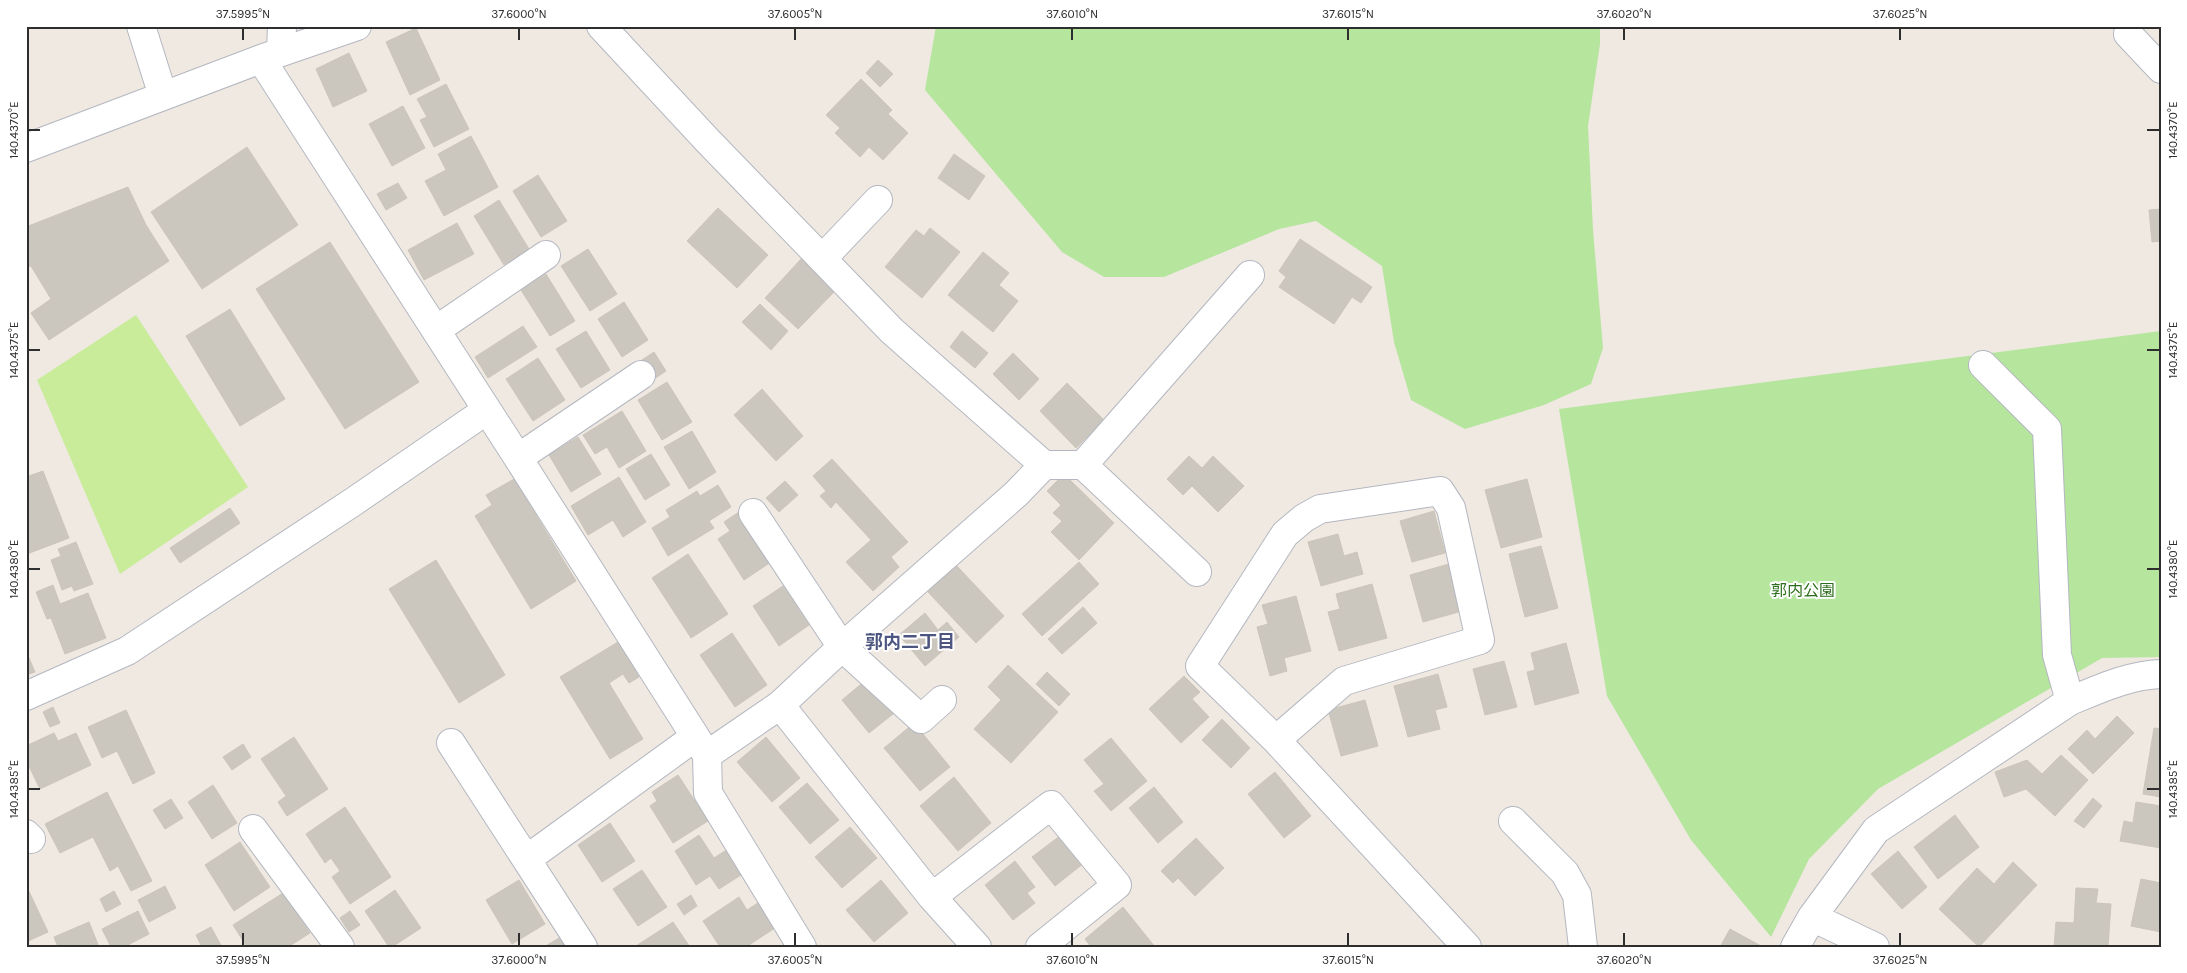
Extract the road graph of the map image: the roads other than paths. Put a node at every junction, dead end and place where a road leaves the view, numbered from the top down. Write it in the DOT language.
graph roads {
  1 [pos="141,26"];
  2 [pos="357,26"];
  3 [pos="601,26"];
  4 [pos="2128,34"];
  5 [pos="275,46"];
  6 [pos="2161,69"];
  7 [pos="163,96"];
  8 [pos="26,148"];
  9 [pos="878,200"];
  10 [pos="546,256"];
  11 [pos="822,258"];
  12 [pos="1250,275"];
  13 [pos="436,330"];
  14 [pos="1983,365"];
  15 [pos="641,375"];
  16 [pos="487,410"];
  17 [pos="518,458"];
  18 [pos="1044,465"];
  19 [pos="1083,466"];
  20 [pos="754,513"];
  21 [pos="1198,572"];
  22 [pos="842,647"];
  23 [pos="2161,674"];
  24 [pos="26,696"];
  25 [pos="942,700"];
  26 [pos="2070,701"];
  27 [pos="780,704"];
  28 [pos="1276,740"];
  29 [pos="451,743"];
  30 [pos="701,746"];
  31 [pos="1513,821"];
  32 [pos="253,829"];
  33 [pos="526,859"];
  34 [pos="932,897"];
  35 [pos="1812,917"];
  36 [pos="340,947"];
  37 [pos="583,947"];
  38 [pos="802,947"];
  39 [pos="977,947"];
  40 [pos="1040,947"];
  41 [pos="1467,947"];
  42 [pos="1583,947"];
  43 [pos="1795,947"];
  44 [pos="1875,947"];
  1 -- 7 [label="street"];
  2 -- 5 [label="street"];
  3 -- 11 [label="street"];
  4 -- 6 [label="street"];
  5 -- 7 [label="street"];
  5 -- 13 [label="street"];
  7 -- 8 [label="street"];
  9 -- 11 [label="street"];
  10 -- 13 [label="street"];
  11 -- 18 [label="street"];
  12 -- 19 [label="street"];
  13 -- 16 [label="street"];
  14 -- 26 [label="street"];
  15 -- 17 [label="street"];
  16 -- 17 [label="street"];
  16 -- 24 [label="street"];
  17 -- 30 [label="street"];
  18 -- 19 [label="street"];
  18 -- 22 [label="street"];
  19 -- 21 [label="street"];
  20 -- 22 [label="street"];
  22 -- 25 [label="street"];
  22 -- 27 [label="street"];
  23 -- 26 [label="street"];
  26 -- 35 [label="street"];
  27 -- 30 [label="street"];
  27 -- 34 [label="street"];
  28 -- 28 [label="street"];
  28 -- 41 [label="street"];
  29 -- 33 [label="street"];
  30 -- 33 [label="street"];
  30 -- 38 [label="street"];
  31 -- 42 [label="street"];
  32 -- 36 [label="street"];
  33 -- 37 [label="street"];
  34 -- 39 [label="street"];
  34 -- 40 [label="street"];
  35 -- 43 [label="street"];
  35 -- 44 [label="street"];
}
